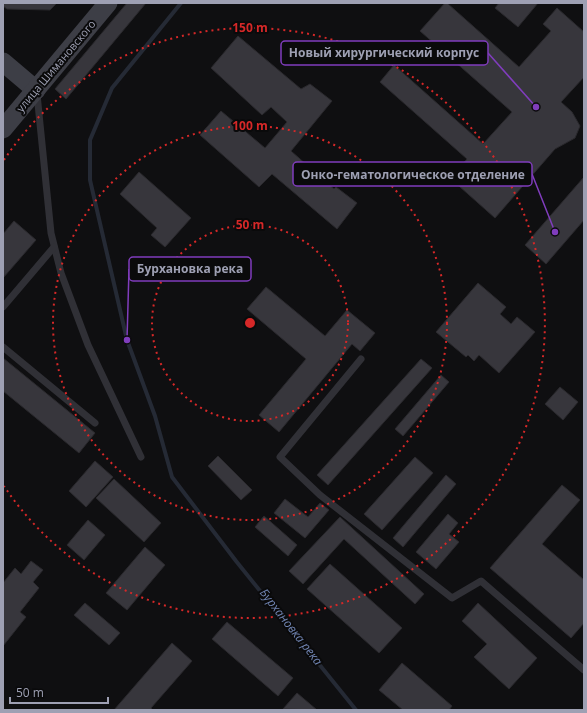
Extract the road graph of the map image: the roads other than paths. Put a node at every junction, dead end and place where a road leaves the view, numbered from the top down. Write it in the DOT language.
graph roads {
  1 [pos="108,3"];
  2 [pos="3,62"];
  3 [pos="36,90"];
  4 [pos="3,129"];
  5 [pos="54,247"];
  6 [pos="3,307"];
  7 [pos="3,347"];
  8 [pos="361,359"];
  9 [pos="95,423"];
  10 [pos="141,457"];
  11 [pos="584,670"];
  1 -- 3 [label="street, улица Шимановского"];
  2 -- 3 [label="street"];
  3 -- 4 [label="street, улица Шимановского"];
  3 -- 5 [label="lane"];
  5 -- 6 [label="lane"];
  5 -- 10 [label="lane"];
  7 -- 9 [label="lane"];
  8 -- 11 [label="lane"];
}
